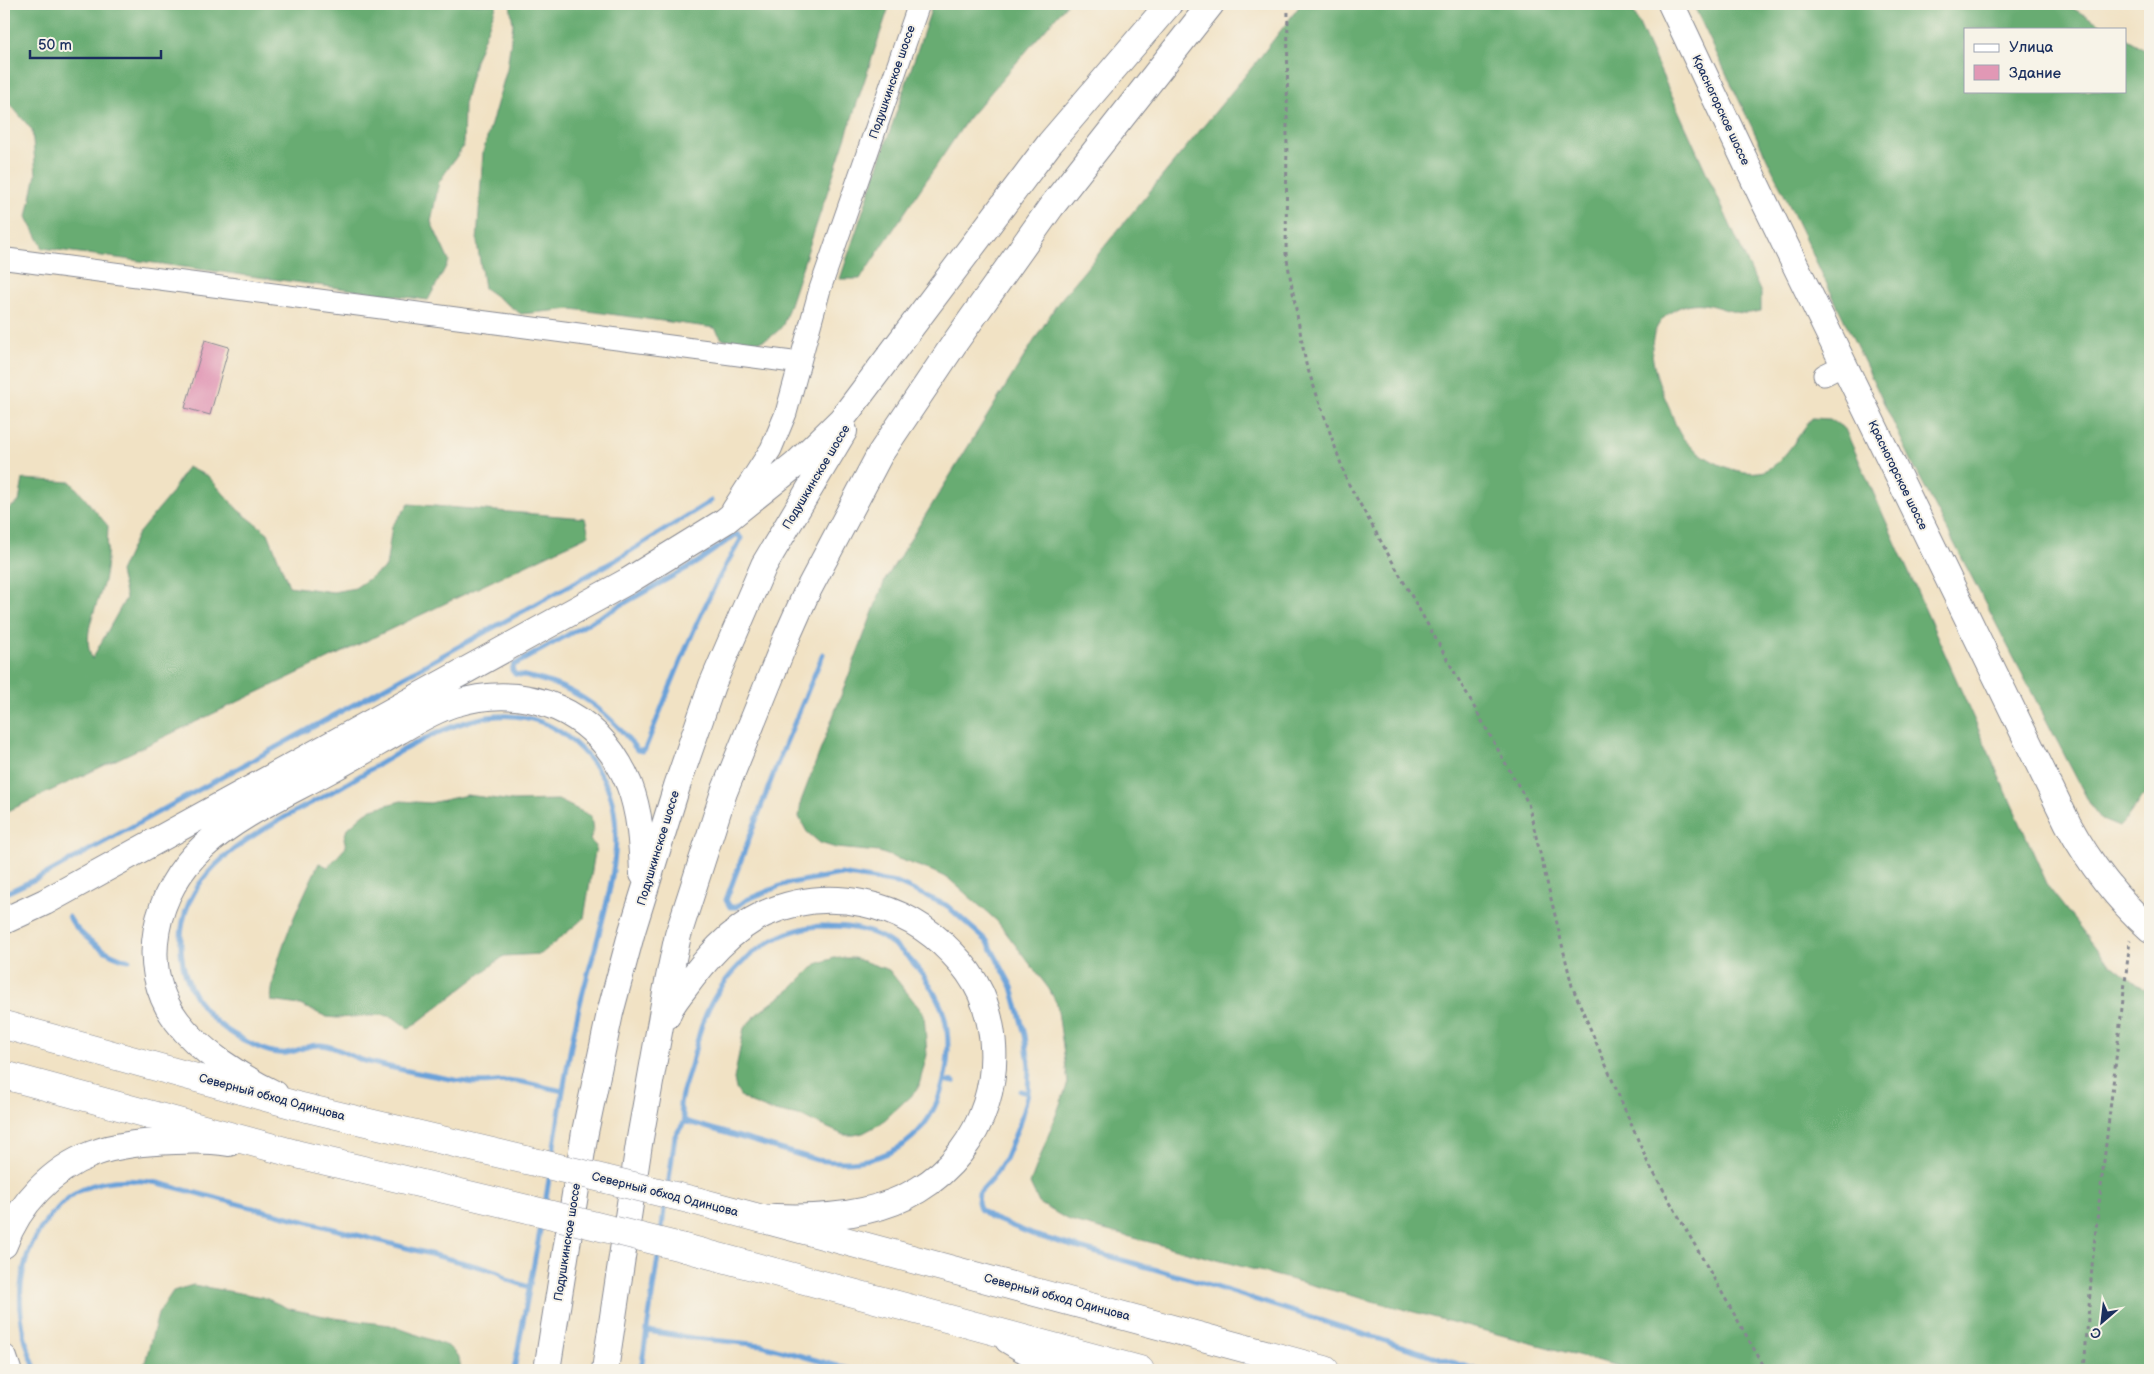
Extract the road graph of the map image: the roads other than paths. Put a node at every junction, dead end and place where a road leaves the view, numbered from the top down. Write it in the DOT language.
graph roads {
  1 [pos="919,4"];
  2 [pos="1169,4"];
  3 [pos="1211,4"];
  4 [pos="1671,4"];
  5 [pos="7,259"];
  6 [pos="800,363"];
  7 [pos="883,366"];
  8 [pos="725,521"];
  9 [pos="4,922"];
  10 [pos="2144,923"];
  11 [pos="632,932"];
  12 [pos="4,1025"];
  13 [pos="658,1040"];
  14 [pos="4,1075"];
  15 [pos="298,1106"];
  16 [pos="296,1154"];
  17 [pos="746,1214"];
  18 [pos="4,1245"];
  19 [pos="978,1326"];
  20 [pos="4,1358"];
  21 [pos="8,1370"];
  22 [pos="548,1370"];
  23 [pos="605,1370"];
  24 [pos="1058,1370"];
  25 [pos="1140,1370"];
  26 [pos="1325,1370"];
  1 -- 6 [label="street, Подушкинское шоссе"];
  2 -- 7 [label="main road"];
  3 -- 13 [label="main road"];
  4 -- 10 [label="main road, Красногорское шоссе"];
  5 -- 6 [label="street"];
  6 -- 8 [label="street, Подушкинское шоссе"];
  7 -- 8 [label="main road"];
  7 -- 11 [label="main road, Подушкинское шоссе"];
  8 -- 9 [label="main road"];
  11 -- 15 [label="main road"];
  11 -- 22 [label="main road, Подушкинское шоссе"];
  12 -- 15 [label="highway, Северный обход Одинцова"];
  13 -- 17 [label="main road"];
  13 -- 23 [label="main road"];
  14 -- 16 [label="highway"];
  15 -- 17 [label="highway, Северный обход Одинцова, bridge"];
  16 -- 18 [label="main road"];
  16 -- 19 [label="highway, bridge"];
  17 -- 26 [label="highway, Северный обход Одинцова"];
  19 -- 24 [label="main road"];
  19 -- 25 [label="highway"];
  20 -- 21 [label="main road"];
}
